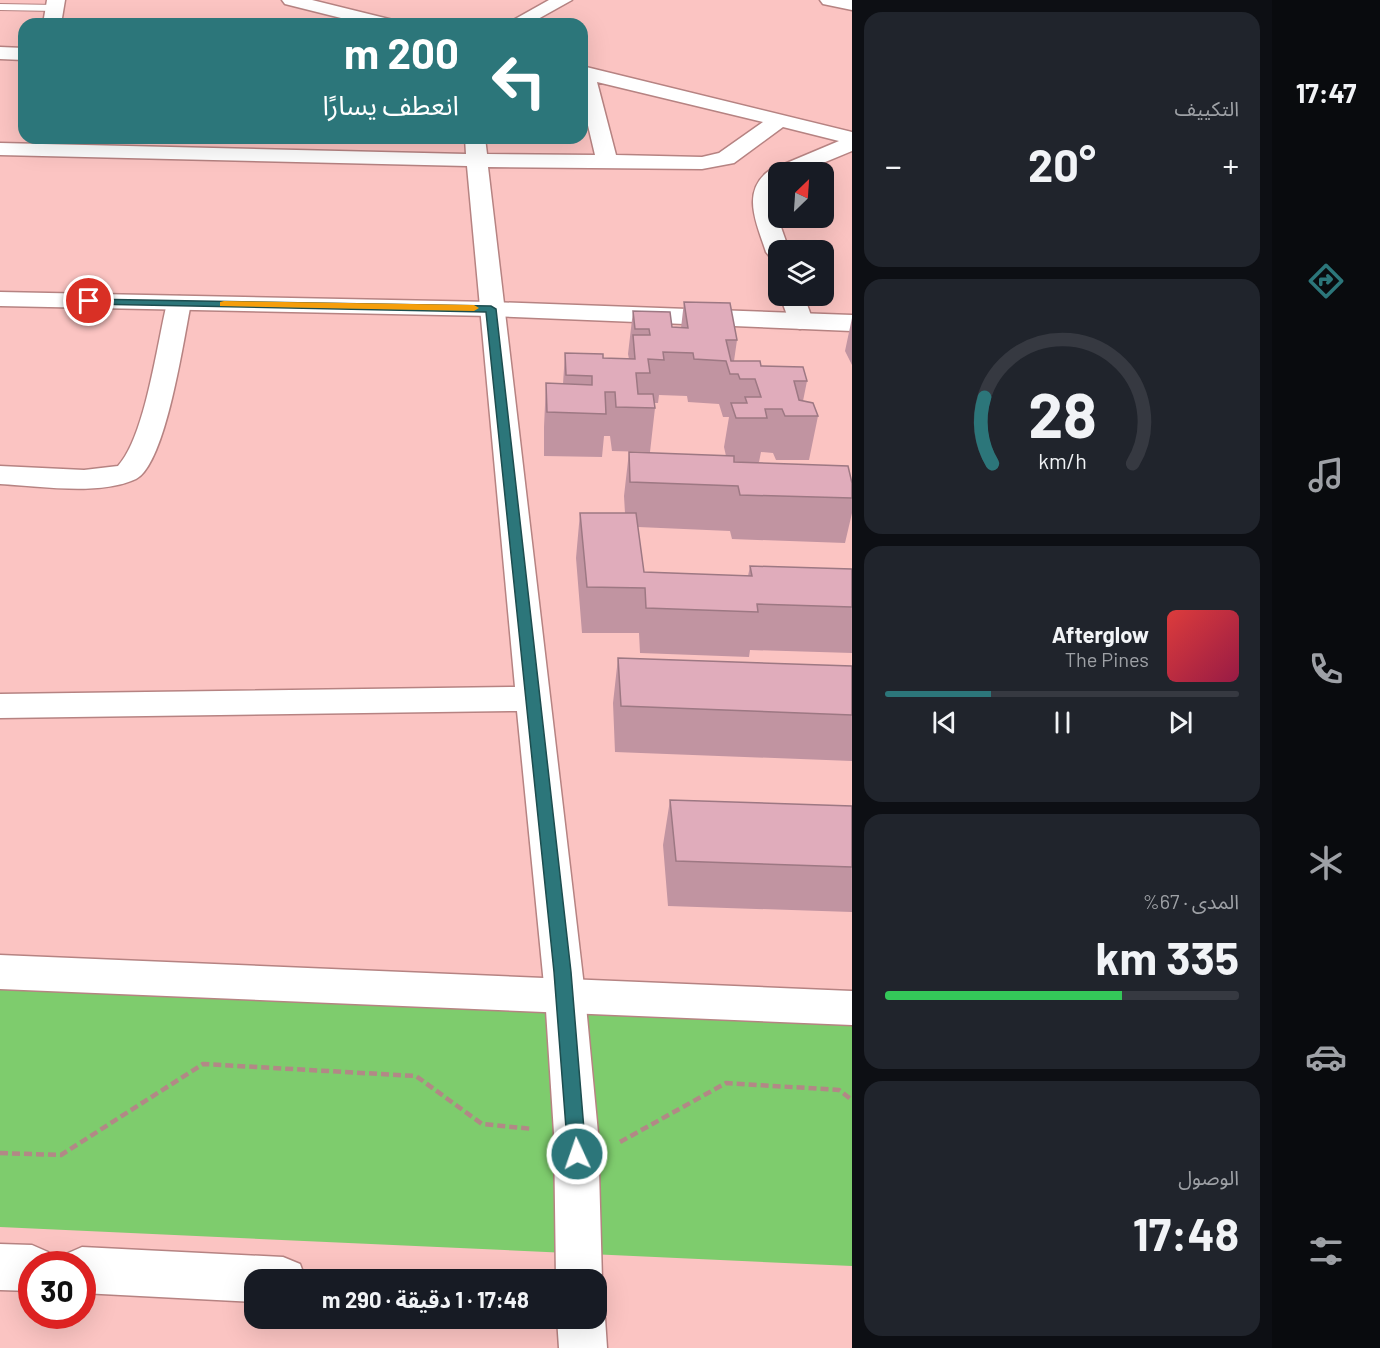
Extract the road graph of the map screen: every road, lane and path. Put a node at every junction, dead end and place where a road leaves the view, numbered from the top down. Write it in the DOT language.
graph roads {
  1 [pos="563,0"];
  2 [pos="302,1"];
  3 [pos="0,7"];
  4 [pos="54,11"];
  5 [pos="352,18"];
  6 [pos="527,18"];
  7 [pos="0,53"];
  8 [pos="18,54"];
  9 [pos="588,73"];
  10 [pos="588,87"];
  11 [pos="781,119"];
  12 [pos="852,138"];
  13 [pos="852,143"];
  14 [pos="31,144"];
  15 [pos="0,149"];
  16 [pos="475,149"];
  17 [pos="608,161"];
  18 [pos="807,162"];
  19 [pos="768,180"];
  20 [pos="768,219"];
  21 [pos="0,299"];
  22 [pos="178,303"];
  23 [pos="795,306"];
  24 [pos="491,309"];
  25 [pos="800,321"];
  26 [pos="852,323"];
  27 [pos="0,475"];
  28 [pos="534,699"];
  29 [pos="0,706"];
  30 [pos="0,972"];
  31 [pos="565,995"];
  32 [pos="852,1008"];
  33 [pos="852,1100"];
  34 [pos="576,1133"];
  35 [pos="0,1153"];
  36 [pos="0,1267"];
  37 [pos="18,1268"];
  38 [pos="579,1269"];
  39 [pos="96,1271"];
  40 [pos="244,1278"];
  41 [pos="582,1329"];
  42 [pos="583,1348"];
  1 -- 6 [label="street"];
  2 -- 5 [label="street"];
  3 -- 4 [label="lane"];
  7 -- 8 [label="street"];
  9 -- 11 [label="street"];
  10 -- 17 [label="street"];
  11 -- 12 [label="street"];
  11 -- 17 [label="street"];
  13 -- 18 [label="street"];
  14 -- 15 [label="street"];
  14 -- 16 [label="street"];
  16 -- 17 [label="street"];
  16 -- 24 [label="street"];
  19 -- 20 [label="street"];
  21 -- 22 [label="street"];
  22 -- 24 [label="street"];
  22 -- 27 [label="street"];
  23 -- 25 [label="street"];
  24 -- 25 [label="street"];
  24 -- 28 [label="street"];
  25 -- 26 [label="street"];
  28 -- 29 [label="street"];
  28 -- 31 [label="street"];
  30 -- 31 [label="street"];
  31 -- 32 [label="street"];
  31 -- 34 [label="street"];
  33 -- 34 [label="path"];
  34 -- 35 [label="path"];
  34 -- 38 [label="street"];
  36 -- 37 [label="street"];
  39 -- 40 [label="street"];
  41 -- 42 [label="street"];
}
